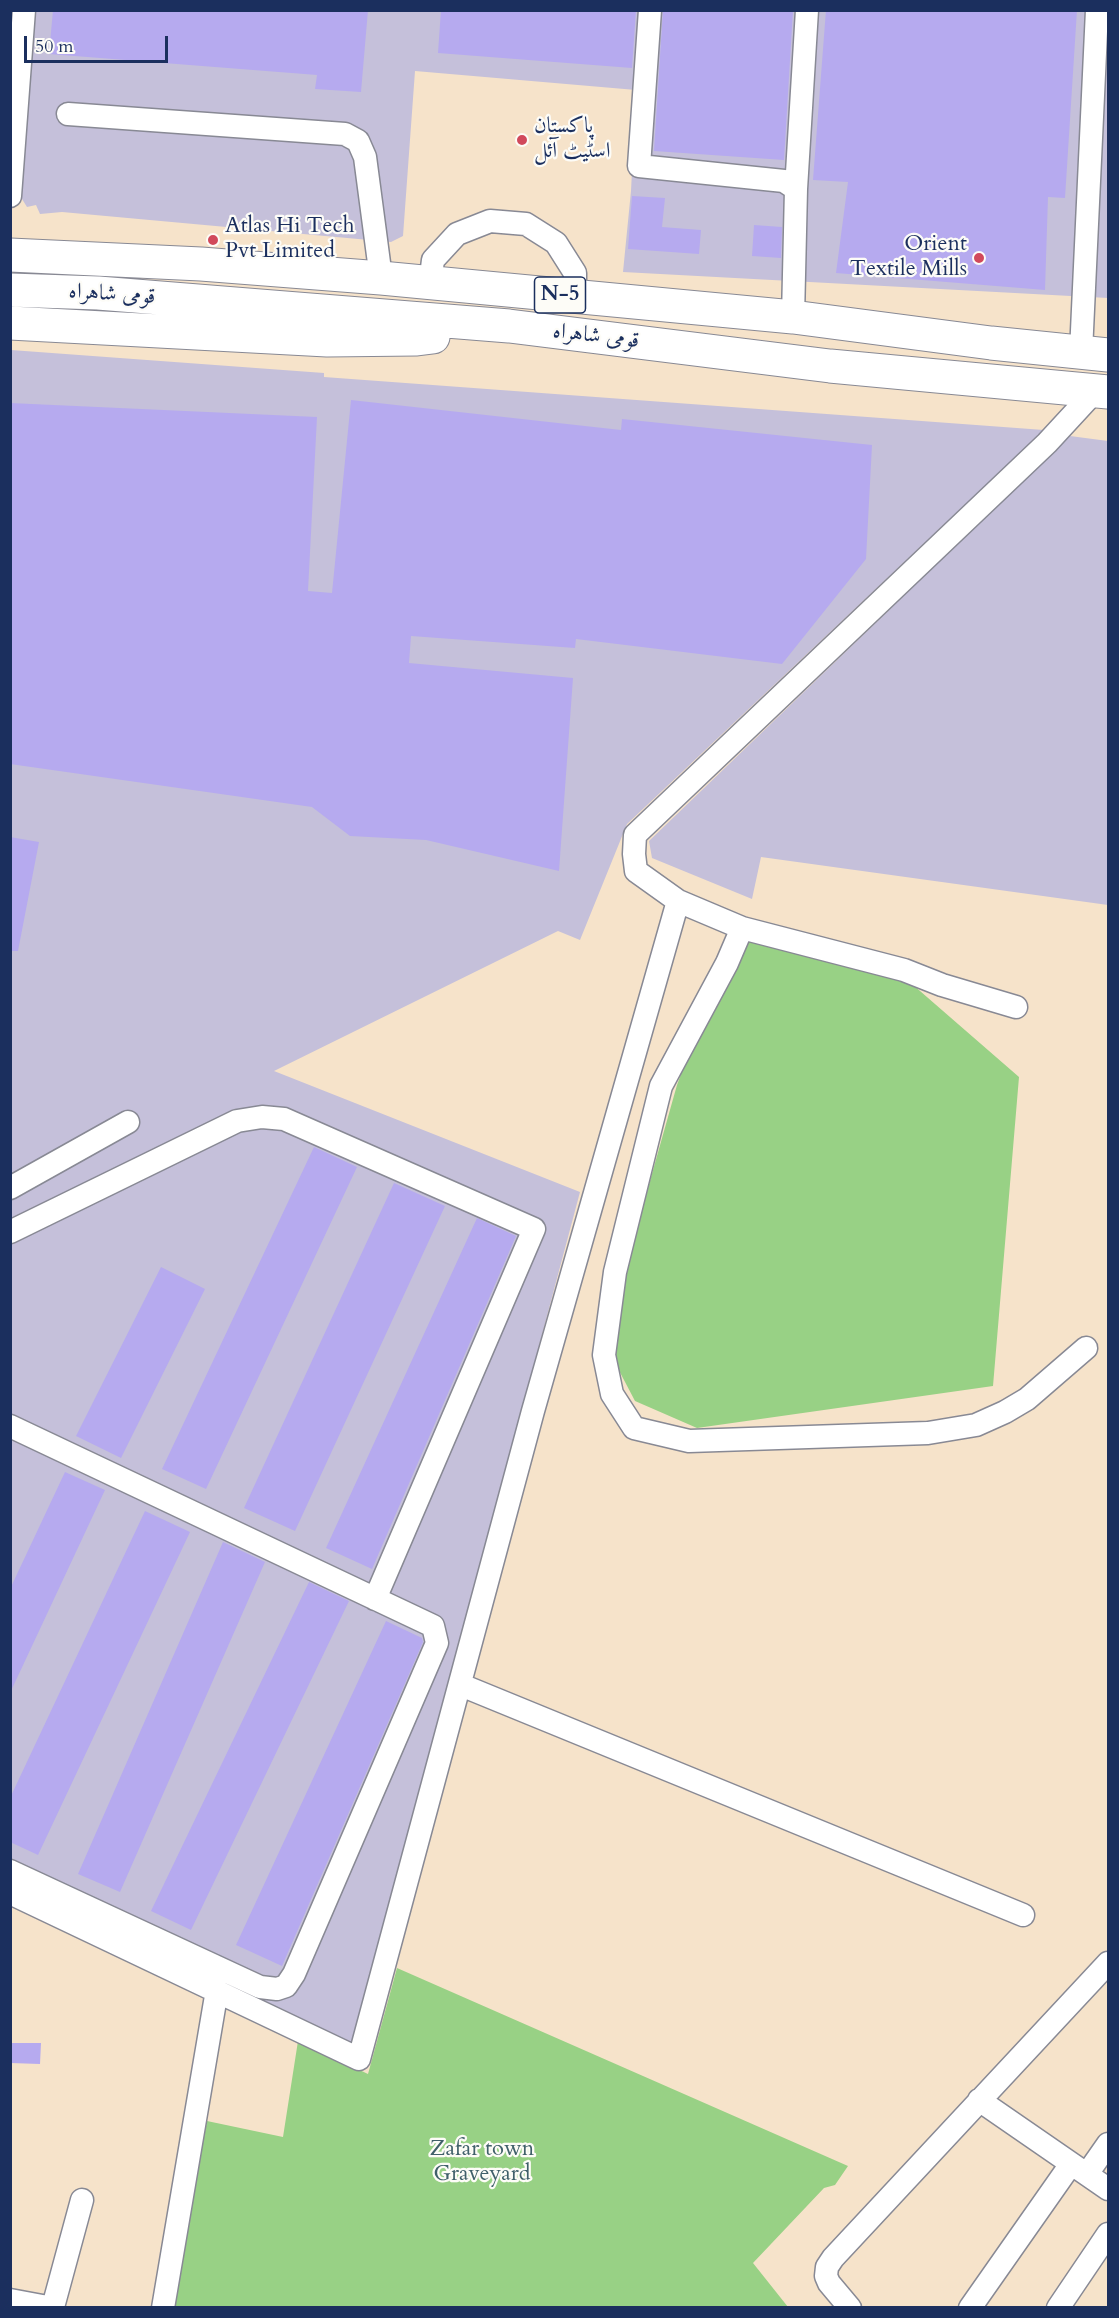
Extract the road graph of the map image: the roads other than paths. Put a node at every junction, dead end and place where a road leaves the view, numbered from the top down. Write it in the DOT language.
graph roads {
  1 [pos="24,10"];
  2 [pos="650,10"];
  3 [pos="807,10"];
  4 [pos="1096,10"];
  5 [pos="68,114"];
  6 [pos="796,189"];
  7 [pos="10,196"];
  8 [pos="10,255"];
  9 [pos="381,278"];
  10 [pos="430,284"];
  11 [pos="10,290"];
  12 [pos="574,296"];
  13 [pos="794,317"];
  14 [pos="10,323"];
  15 [pos="509,326"];
  16 [pos="1095,353"];
  17 [pos="1102,392"];
  18 [pos="678,902"];
  19 [pos="742,928"];
  20 [pos="1016,1007"];
  21 [pos="128,1122"];
  22 [pos="10,1188"];
  23 [pos="10,1232"];
  24 [pos="1086,1348"];
  25 [pos="10,1426"];
  26 [pos="375,1599"];
  27 [pos="461,1685"];
  28 [pos="10,1872"];
  29 [pos="10,1893"];
  30 [pos="1023,1915"];
  31 [pos="1108,1963"];
  32 [pos="217,1990"];
  33 [pos="979,2100"];
  34 [pos="1108,2144"];
  35 [pos="1079,2169"];
  36 [pos="1108,2189"];
  37 [pos="81,2200"];
  38 [pos="1108,2234"];
  39 [pos="10,2300"];
  40 [pos="53,2307"];
  41 [pos="163,2307"];
  42 [pos="850,2307"];
  43 [pos="970,2307"];
  44 [pos="1058,2307"];
  1 -- 7 [label="street"];
  2 -- 6 [label="street"];
  3 -- 6 [label="street"];
  4 -- 16 [label="street"];
  5 -- 9 [label="street"];
  6 -- 13 [label="street"];
  8 -- 9 [label="highway, قومی شاہراہ / N-5"];
  9 -- 10 [label="highway, قومی شاہراہ / N-5"];
  10 -- 12 [label="highway, قومی شاہراہ / N-5"];
  10 -- 12 [label="street"];
  11 -- 15 [label="highway, قومی شاہراہ / N-5"];
  12 -- 13 [label="highway, قومی شاہراہ / N-5"];
  13 -- 16 [label="highway, قومی شاہراہ / N-5"];
  14 -- 15 [label="highway"];
  15 -- 17 [label="highway, قومی شاہراہ / N-5"];
  17 -- 18 [label="street"];
  18 -- 19 [label="street"];
  18 -- 27 [label="street"];
  19 -- 20 [label="street"];
  19 -- 24 [label="street"];
  21 -- 22 [label="street"];
  23 -- 26 [label="street"];
  25 -- 26 [label="street"];
  26 -- 28 [label="street"];
  27 -- 30 [label="street"];
  27 -- 32 [label="street"];
  29 -- 32 [label="street"];
  31 -- 33 [label="street"];
  32 -- 41 [label="street"];
  33 -- 35 [label="street"];
  33 -- 42 [label="street"];
  34 -- 35 [label="street"];
  35 -- 36 [label="street"];
  35 -- 43 [label="street"];
  37 -- 40 [label="street"];
  38 -- 44 [label="street"];
  39 -- 40 [label="street"];
}
